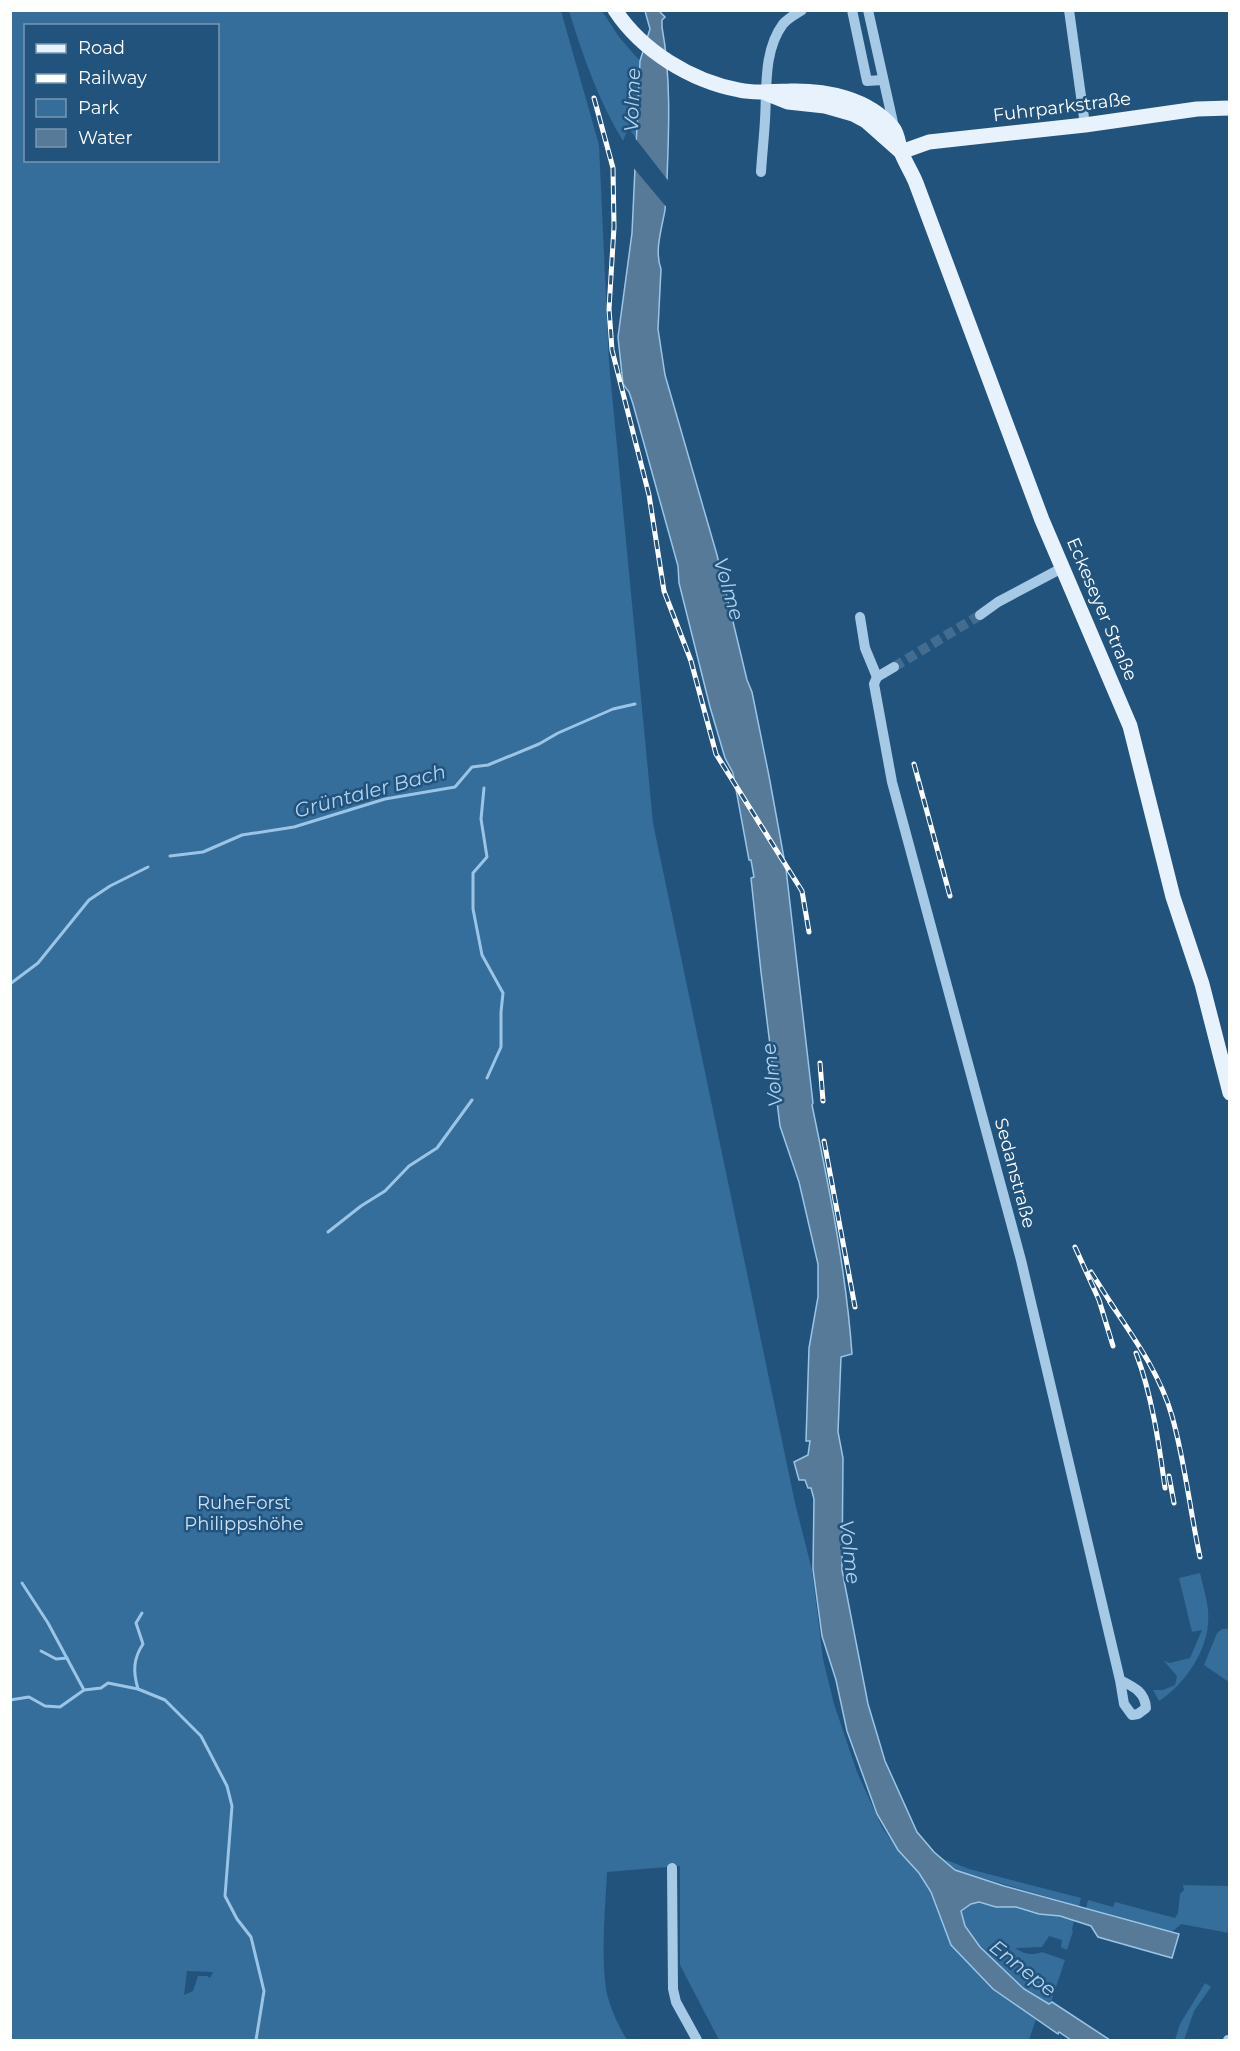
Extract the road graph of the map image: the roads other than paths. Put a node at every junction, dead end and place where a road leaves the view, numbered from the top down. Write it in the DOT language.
graph roads {
  1 [pos="615,10"];
  2 [pos="802,10"];
  3 [pos="852,10"];
  4 [pos="868,10"];
  5 [pos="1069,10"];
  6 [pos="788,14"];
  7 [pos="883,80"];
  8 [pos="765,93"];
  9 [pos="1230,108"];
  10 [pos="1085,125"];
  11 [pos="894,130"];
  12 [pos="901,152"];
  13 [pos="760,172"];
  14 [pos="1062,568"];
  15 [pos="980,615"];
  16 [pos="860,617"];
  17 [pos="894,666"];
  18 [pos="877,677"];
  19 [pos="1230,1093"];
  20 [pos="1120,1680"];
  21 [pos="672,1868"];
  22 [pos="698,2040"];
  1 -- 8 [label="main road"];
  2 -- 6 [label="street"];
  3 -- 7 [label="street"];
  4 -- 7 [label="street"];
  5 -- 10 [label="street"];
  6 -- 8 [label="street"];
  7 -- 11 [label="street"];
  8 -- 11 [label="main road"];
  8 -- 12 [label="main road"];
  8 -- 13 [label="street"];
  9 -- 10 [label="main road, Fuhrparkstraße"];
  10 -- 12 [label="main road, Fuhrparkstraße"];
  11 -- 12 [label="main road"];
  12 -- 14 [label="main road, Eckeseyer Straße"];
  14 -- 15 [label="street"];
  14 -- 19 [label="main road, Eckeseyer Straße"];
  16 -- 18 [label="street"];
  17 -- 18 [label="street"];
  18 -- 20 [label="street, Sedanstraße"];
  21 -- 22 [label="street"];
}
